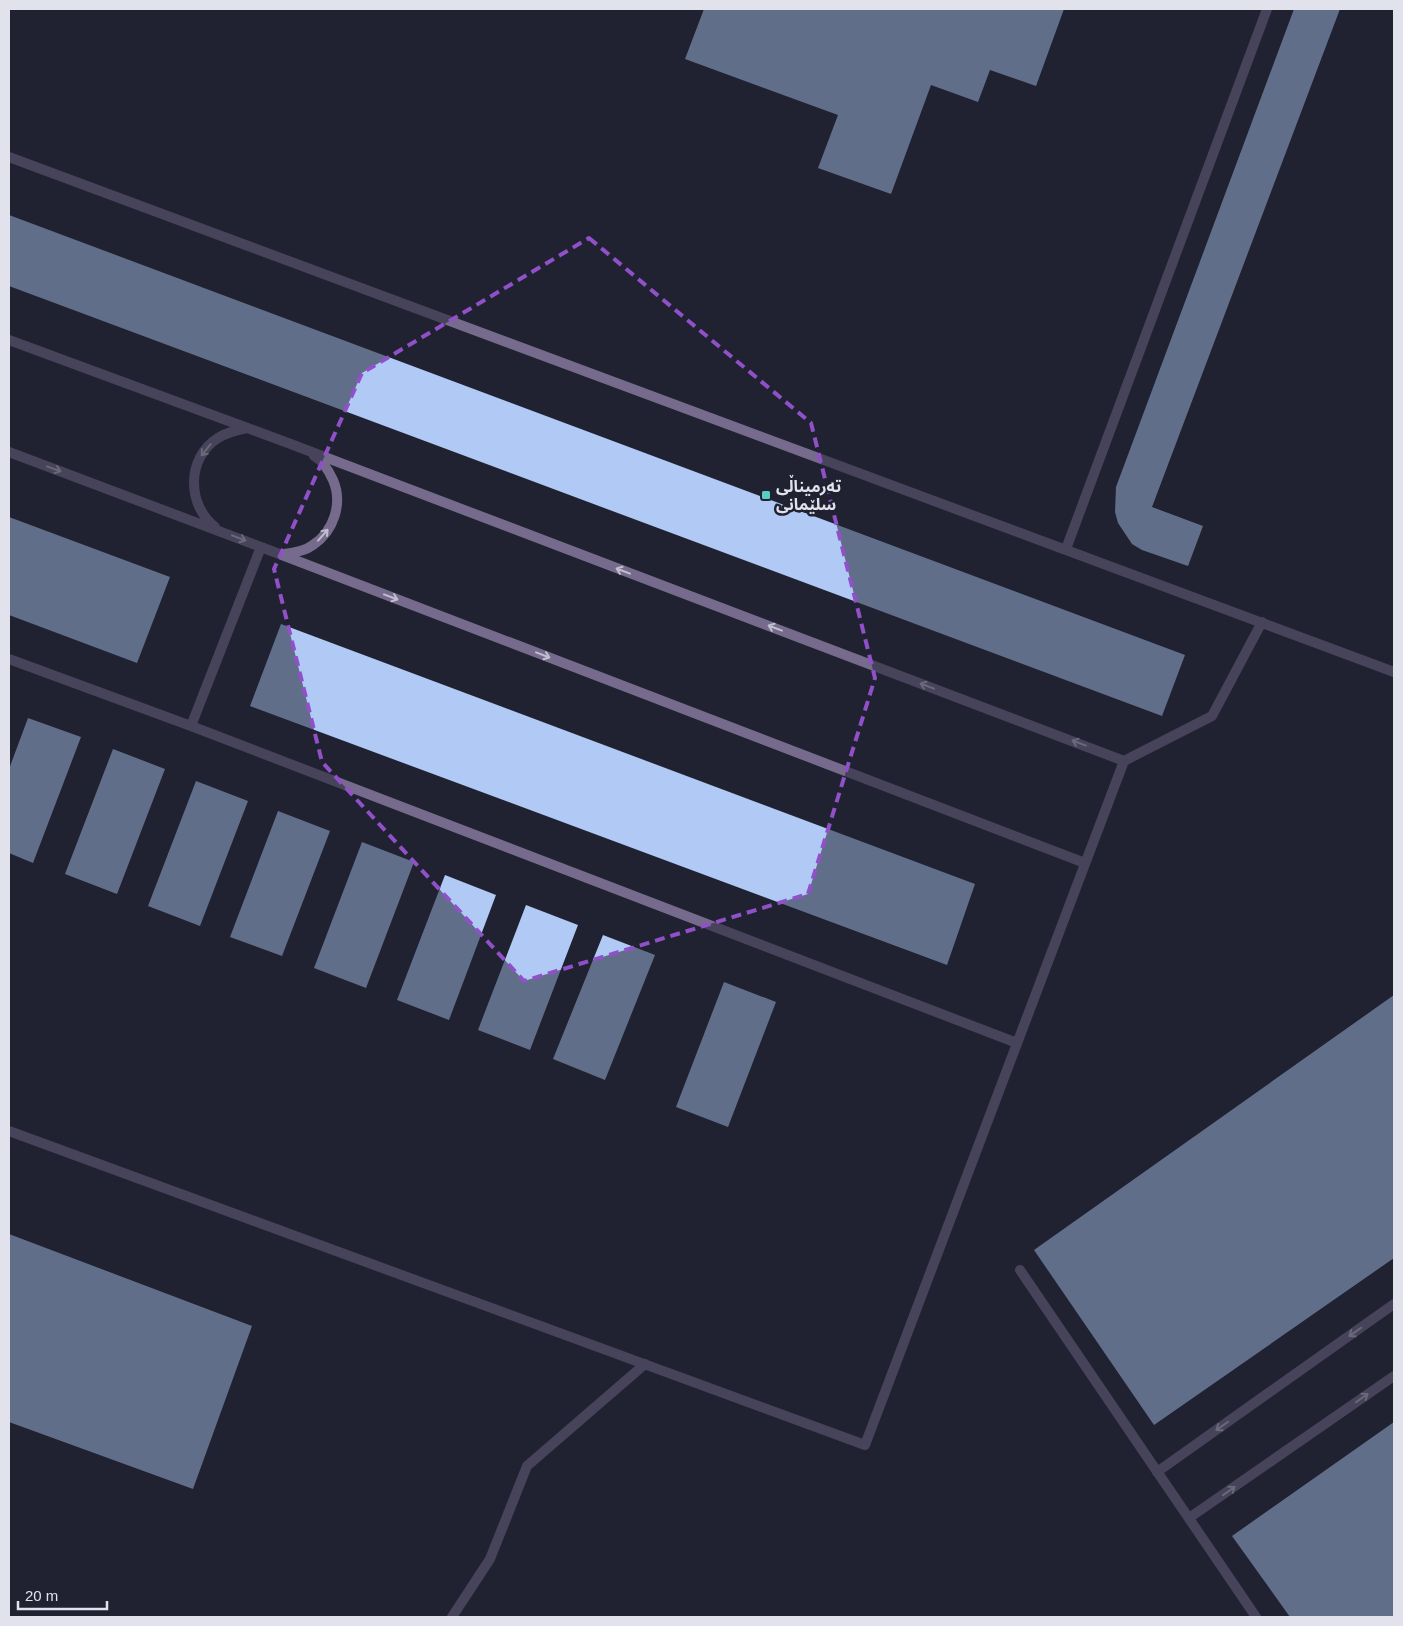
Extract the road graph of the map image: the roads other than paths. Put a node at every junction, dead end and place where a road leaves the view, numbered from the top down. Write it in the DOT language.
graph roads {
  1 [pos="1267,9"];
  2 [pos="9,157"];
  3 [pos="9,340"];
  4 [pos="248,428"];
  5 [pos="304,450"];
  6 [pos="9,452"];
  7 [pos="222,532"];
  8 [pos="261,546"];
  9 [pos="1066,549"];
  10 [pos="280,554"];
  11 [pos="1262,622"];
  12 [pos="9,659"];
  13 [pos="1394,672"];
  14 [pos="191,726"];
  15 [pos="1124,761"];
  16 [pos="1085,862"];
  17 [pos="1017,1043"];
  18 [pos="9,1131"];
  19 [pos="1020,1270"];
  20 [pos="1394,1304"];
  21 [pos="645,1364"];
  22 [pos="1394,1376"];
  23 [pos="1158,1472"];
  24 [pos="1189,1518"];
  25 [pos="452,1617"];
  26 [pos="1256,1617"];
  1 -- 9 [label="lane"];
  2 -- 9 [label="lane"];
  3 -- 4 [label="lane"];
  4 -- 5 [label="lane"];
  4 -- 7 [label="lane, one-way"];
  10 -- 5 [label="lane, one-way"];
  15 -- 5 [label="lane, one-way"];
  6 -- 7 [label="lane, one-way"];
  7 -- 8 [label="lane, one-way"];
  8 -- 10 [label="lane"];
  8 -- 14 [label="lane"];
  9 -- 11 [label="lane"];
  10 -- 16 [label="lane, one-way"];
  11 -- 13 [label="lane"];
  11 -- 15 [label="lane"];
  12 -- 14 [label="lane"];
  14 -- 17 [label="lane"];
  15 -- 16 [label="lane"];
  16 -- 17 [label="lane"];
  17 -- 21 [label="lane"];
  18 -- 21 [label="lane"];
  19 -- 23 [label="lane"];
  20 -- 23 [label="lane, one-way"];
  21 -- 25 [label="lane"];
  24 -- 22 [label="lane, one-way"];
  23 -- 24 [label="lane"];
  24 -- 26 [label="lane"];
}
